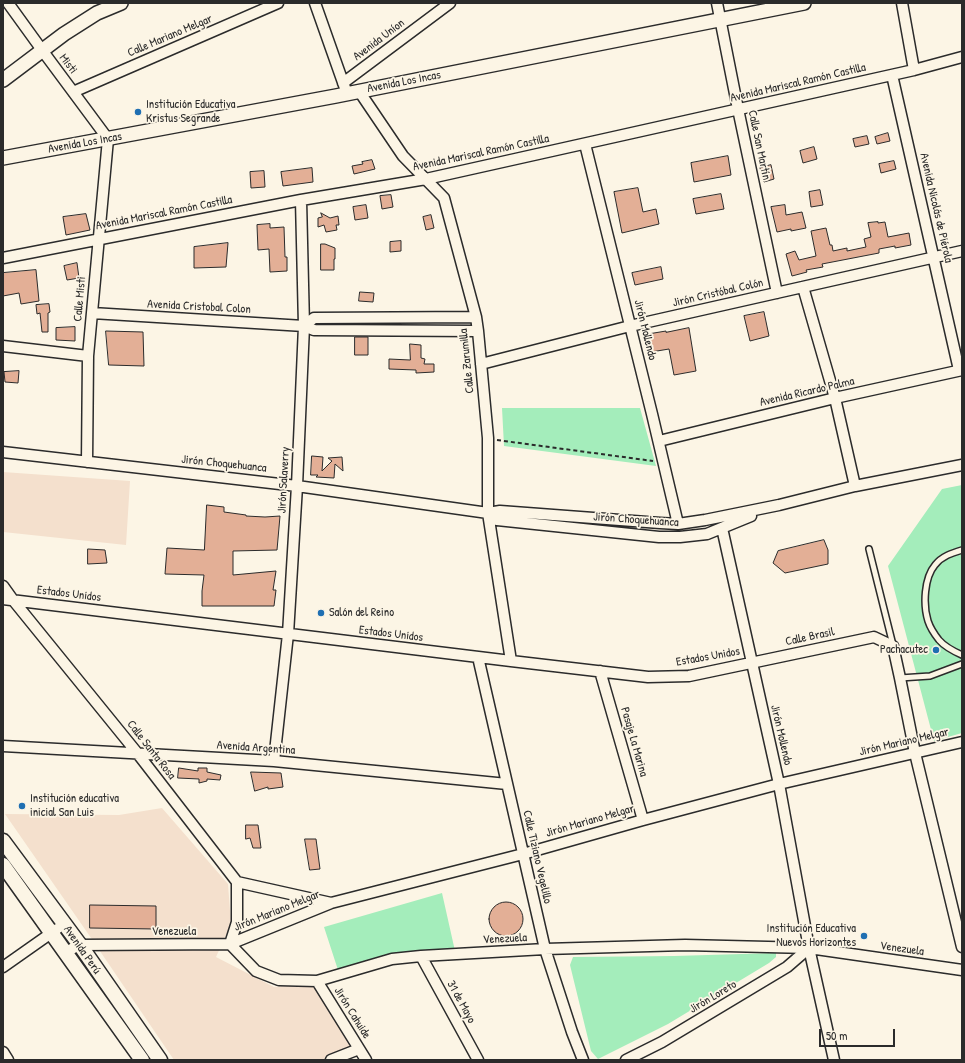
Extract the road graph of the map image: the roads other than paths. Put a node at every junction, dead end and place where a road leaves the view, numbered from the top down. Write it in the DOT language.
graph roads {
  1 [pos="8,3"];
  2 [pos="121,3"];
  3 [pos="278,3"];
  4 [pos="315,3"];
  5 [pos="450,3"];
  6 [pos="717,3"];
  7 [pos="804,3"];
  8 [pos="902,3"];
  9 [pos="720,20"];
  10 [pos="42,50"];
  11 [pos="962,57"];
  12 [pos="914,70"];
  13 [pos="892,75"];
  14 [pos="3,80"];
  15 [pos="350,89"];
  16 [pos="73,92"];
  17 [pos="738,109"];
  18 [pos="108,139"];
  19 [pos="584,144"];
  20 [pos="3,158"];
  21 [pos="426,179"];
  22 [pos="301,200"];
  23 [pos="98,239"];
  24 [pos="962,251"];
  25 [pos="3,258"];
  26 [pos="934,258"];
  27 [pos="804,287"];
  28 [pos="777,293"];
  29 [pos="92,313"];
  30 [pos="476,317"];
  31 [pos="304,326"];
  32 [pos="630,326"];
  33 [pos="478,332"];
  34 [pos="3,346"];
  35 [pos="88,356"];
  36 [pos="481,364"];
  37 [pos="961,370"];
  38 [pos="835,398"];
  39 [pos="659,441"];
  40 [pos="3,452"];
  41 [pos="87,462"];
  42 [pos="962,465"];
  43 [pos="297,486"];
  44 [pos="854,486"];
  45 [pos="779,505"];
  46 [pos="488,513"];
  47 [pos="678,524"];
  48 [pos="722,528"];
  49 [pos="869,549"];
  50 [pos="962,550"];
  51 [pos="3,586"];
  52 [pos="8,600"];
  53 [pos="288,634"];
  54 [pos="893,646"];
  55 [pos="962,655"];
  56 [pos="478,657"];
  57 [pos="511,661"];
  58 [pos="751,663"];
  59 [pos="962,664"];
  60 [pos="600,671"];
  61 [pos="900,678"];
  62 [pos="962,742"];
  63 [pos="3,746"];
  64 [pos="915,753"];
  65 [pos="138,754"];
  66 [pos="274,761"];
  67 [pos="507,784"];
  68 [pos="779,784"];
  69 [pos="643,820"];
  70 [pos="3,840"];
  71 [pos="523,854"];
  72 [pos="3,864"];
  73 [pos="237,882"];
  74 [pos="331,903"];
  75 [pos="64,924"];
  76 [pos="52,933"];
  77 [pos="230,944"];
  78 [pos="80,945"];
  79 [pos="962,947"];
  80 [pos="809,948"];
  81 [pos="545,949"];
  82 [pos="65,952"];
  83 [pos="421,956"];
  84 [pos="3,967"];
  85 [pos="962,970"];
  86 [pos="317,981"];
  87 [pos="359,1049"];
  88 [pos="3,1052"];
  89 [pos="157,1059"];
  90 [pos="8,1060"];
  91 [pos="142,1060"];
  92 [pos="331,1060"];
  93 [pos="366,1060"];
  94 [pos="478,1060"];
  95 [pos="582,1060"];
  96 [pos="626,1060"];
  97 [pos="834,1060"];
  1 -- 10 [label="street, Misti"];
  2 -- 10 [label="street"];
  3 -- 16 [label="street, Calle Mariano Melgar"];
  4 -- 15 [label="street, Calle Zarumilla"];
  5 -- 15 [label="street, Avenida Uníon"];
  6 -- 9 [label="street, Calle San Martín"];
  7 -- 9 [label="street, Avenida Los Incas"];
  8 -- 12 [label="street"];
  9 -- 15 [label="street, Avenida Los Incas"];
  9 -- 17 [label="street, Calle San Martín"];
  10 -- 14 [label="street"];
  10 -- 16 [label="street, Misti"];
  11 -- 12 [label="street, Avenida Mariscal Ramón Castilla"];
  12 -- 13 [label="street, Avenida Mariscal Ramón Castilla"];
  13 -- 17 [label="street, Avenida Mariscal Ramón Castilla"];
  13 -- 26 [label="street, Avenida Nicolás de Piérola"];
  15 -- 18 [label="street, Avenida Los Incas"];
  15 -- 21 [label="street, Calle Zarumilla"];
  16 -- 18 [label="street, Misti"];
  17 -- 19 [label="street, Avenida Mariscal Ramón Castilla"];
  17 -- 28 [label="street, Calle San Martín"];
  18 -- 20 [label="street, Avenida Los Incas"];
  18 -- 23 [label="street, Calle Misti"];
  19 -- 21 [label="street, Avenida Mariscal Ramón Castilla"];
  19 -- 32 [label="street, Jirón Mollendo"];
  21 -- 22 [label="street, Avenida Mariscal Ramón Castilla"];
  21 -- 30 [label="street, Calle Zarumilla"];
  22 -- 23 [label="street, Avenida Mariscal Ramón Castilla"];
  22 -- 31 [label="street, Jirón Salaverry"];
  23 -- 25 [label="street, Avenida Mariscal Ramón Castilla"];
  23 -- 29 [label="street, Calle Misti"];
  24 -- 26 [label="street, Jirón Cristóbal Colón"];
  26 -- 27 [label="street, Jirón Cristóbal Colón"];
  26 -- 37 [label="street, Avenida Nicolás de Piérola"];
  27 -- 28 [label="street, Jirón Cristóbal Colón"];
  27 -- 38 [label="street"];
  28 -- 32 [label="street, Jirón Cristóbal Colón"];
  29 -- 31 [label="street, Avenida Cristobal Colon"];
  29 -- 35 [label="street, Calle Misti"];
  30 -- 31 [label="street"];
  30 -- 33 [label="street, Calle Zarumilla"];
  31 -- 33 [label="street, Avenida Cristobal Colon"];
  31 -- 43 [label="street, Jirón Salaverry"];
  32 -- 36 [label="street, Jirón Cristóbal Colón"];
  32 -- 39 [label="street, Jirón Mollendo"];
  33 -- 36 [label="street, Calle Zarumilla"];
  34 -- 35 [label="street"];
  35 -- 41 [label="street, Calle Misti"];
  36 -- 46 [label="street, Calle Zarumilla"];
  37 -- 38 [label="street, Avenida Ricardo Palma"];
  38 -- 39 [label="street, Avenida Ricardo Palma"];
  38 -- 44 [label="street"];
  39 -- 47 [label="street, Jirón Mollendo"];
  40 -- 41 [label="street, Jirón Choquehuanca"];
  41 -- 43 [label="street, Jirón Choquehuanca"];
  42 -- 44 [label="street, Jirón Choquehuanca"];
  43 -- 46 [label="street, Jirón Choquehuanca"];
  43 -- 53 [label="street, Jirón Salaverry"];
  44 -- 45 [label="street, Jirón Choquehuanca"];
  45 -- 47 [label="street, Jirón Choquehuanca"];
  45 -- 48 [label="street, Jirón Choquehuanca"];
  46 -- 47 [label="street, Jirón Choquehuanca"];
  46 -- 48 [label="street, Jirón Choquehuanca"];
  46 -- 57 [label="street, Calle Zarumilla"];
  48 -- 58 [label="street, Jirón Mollendo"];
  49 -- 54 [label="lane"];
  50 -- 55 [label="lane"];
  51 -- 52 [label="street, Calle Santa Rosa"];
  52 -- 53 [label="street, Estados Unidos"];
  52 -- 65 [label="street, Calle Santa Rosa"];
  53 -- 56 [label="street, Estados Unidos"];
  53 -- 66 [label="street, Jirón Salaverry"];
  54 -- 58 [label="street, Calle Brasil"];
  54 -- 61 [label="street"];
  56 -- 57 [label="street, Estados Unidos"];
  56 -- 67 [label="street, Calle Tiziano Vegelillo"];
  57 -- 60 [label="street, Estados Unidos"];
  58 -- 60 [label="street, Estados Unidos"];
  58 -- 68 [label="street, Jirón Mollendo"];
  59 -- 61 [label="lane"];
  60 -- 69 [label="street, Pasaje La Marina"];
  61 -- 64 [label="street"];
  62 -- 64 [label="street, Jirón Mariano Melgar"];
  63 -- 65 [label="street, Avenida Argentina"];
  64 -- 68 [label="street, Jirón Mariano Melgar"];
  64 -- 79 [label="street"];
  65 -- 66 [label="street, Avenida Argentina"];
  65 -- 73 [label="street, Calle Santa Rosa"];
  66 -- 67 [label="street, Avenida Argentina"];
  67 -- 71 [label="street, Calle Tiziano Vegelillo"];
  68 -- 69 [label="street, Jirón Mariano Melgar"];
  68 -- 80 [label="street, Jirón Mollendo"];
  69 -- 71 [label="street, Jirón Mariano Melgar"];
  70 -- 75 [label="main road, Avenida Perú"];
  71 -- 74 [label="street, Jirón Mariano Melgar"];
  71 -- 81 [label="street, Calle Tiziano Vegelillo"];
  72 -- 76 [label="main road, Avenida Perú"];
  73 -- 74 [label="street"];
  73 -- 77 [label="street"];
  74 -- 77 [label="street, Jirón Mariano Melgar"];
  75 -- 76 [label="street"];
  75 -- 78 [label="main road, Avenida Perú"];
  76 -- 82 [label="main road, Avenida Perú"];
  76 -- 84 [label="street"];
  77 -- 78 [label="street, Venezuela"];
  77 -- 86 [label="street, Venezuela"];
  78 -- 82 [label="street, Venezuela"];
  78 -- 89 [label="main road, Avenida Perú"];
  80 -- 81 [label="street, Venezuela"];
  80 -- 85 [label="street, Venezuela"];
  80 -- 96 [label="street, Jirón Loreto"];
  80 -- 97 [label="street, Jirón Mollendo"];
  81 -- 83 [label="street, Venezuela"];
  81 -- 95 [label="street, Calle Tiziano Vegelillo"];
  82 -- 91 [label="main road, Avenida Perú"];
  83 -- 86 [label="street, Venezuela"];
  83 -- 94 [label="street, 31 de Mayo"];
  86 -- 87 [label="street, Jirón Cahuide"];
  87 -- 92 [label="street"];
  87 -- 93 [label="street, Jirón Cahuide"];
  88 -- 90 [label="street"];
}
